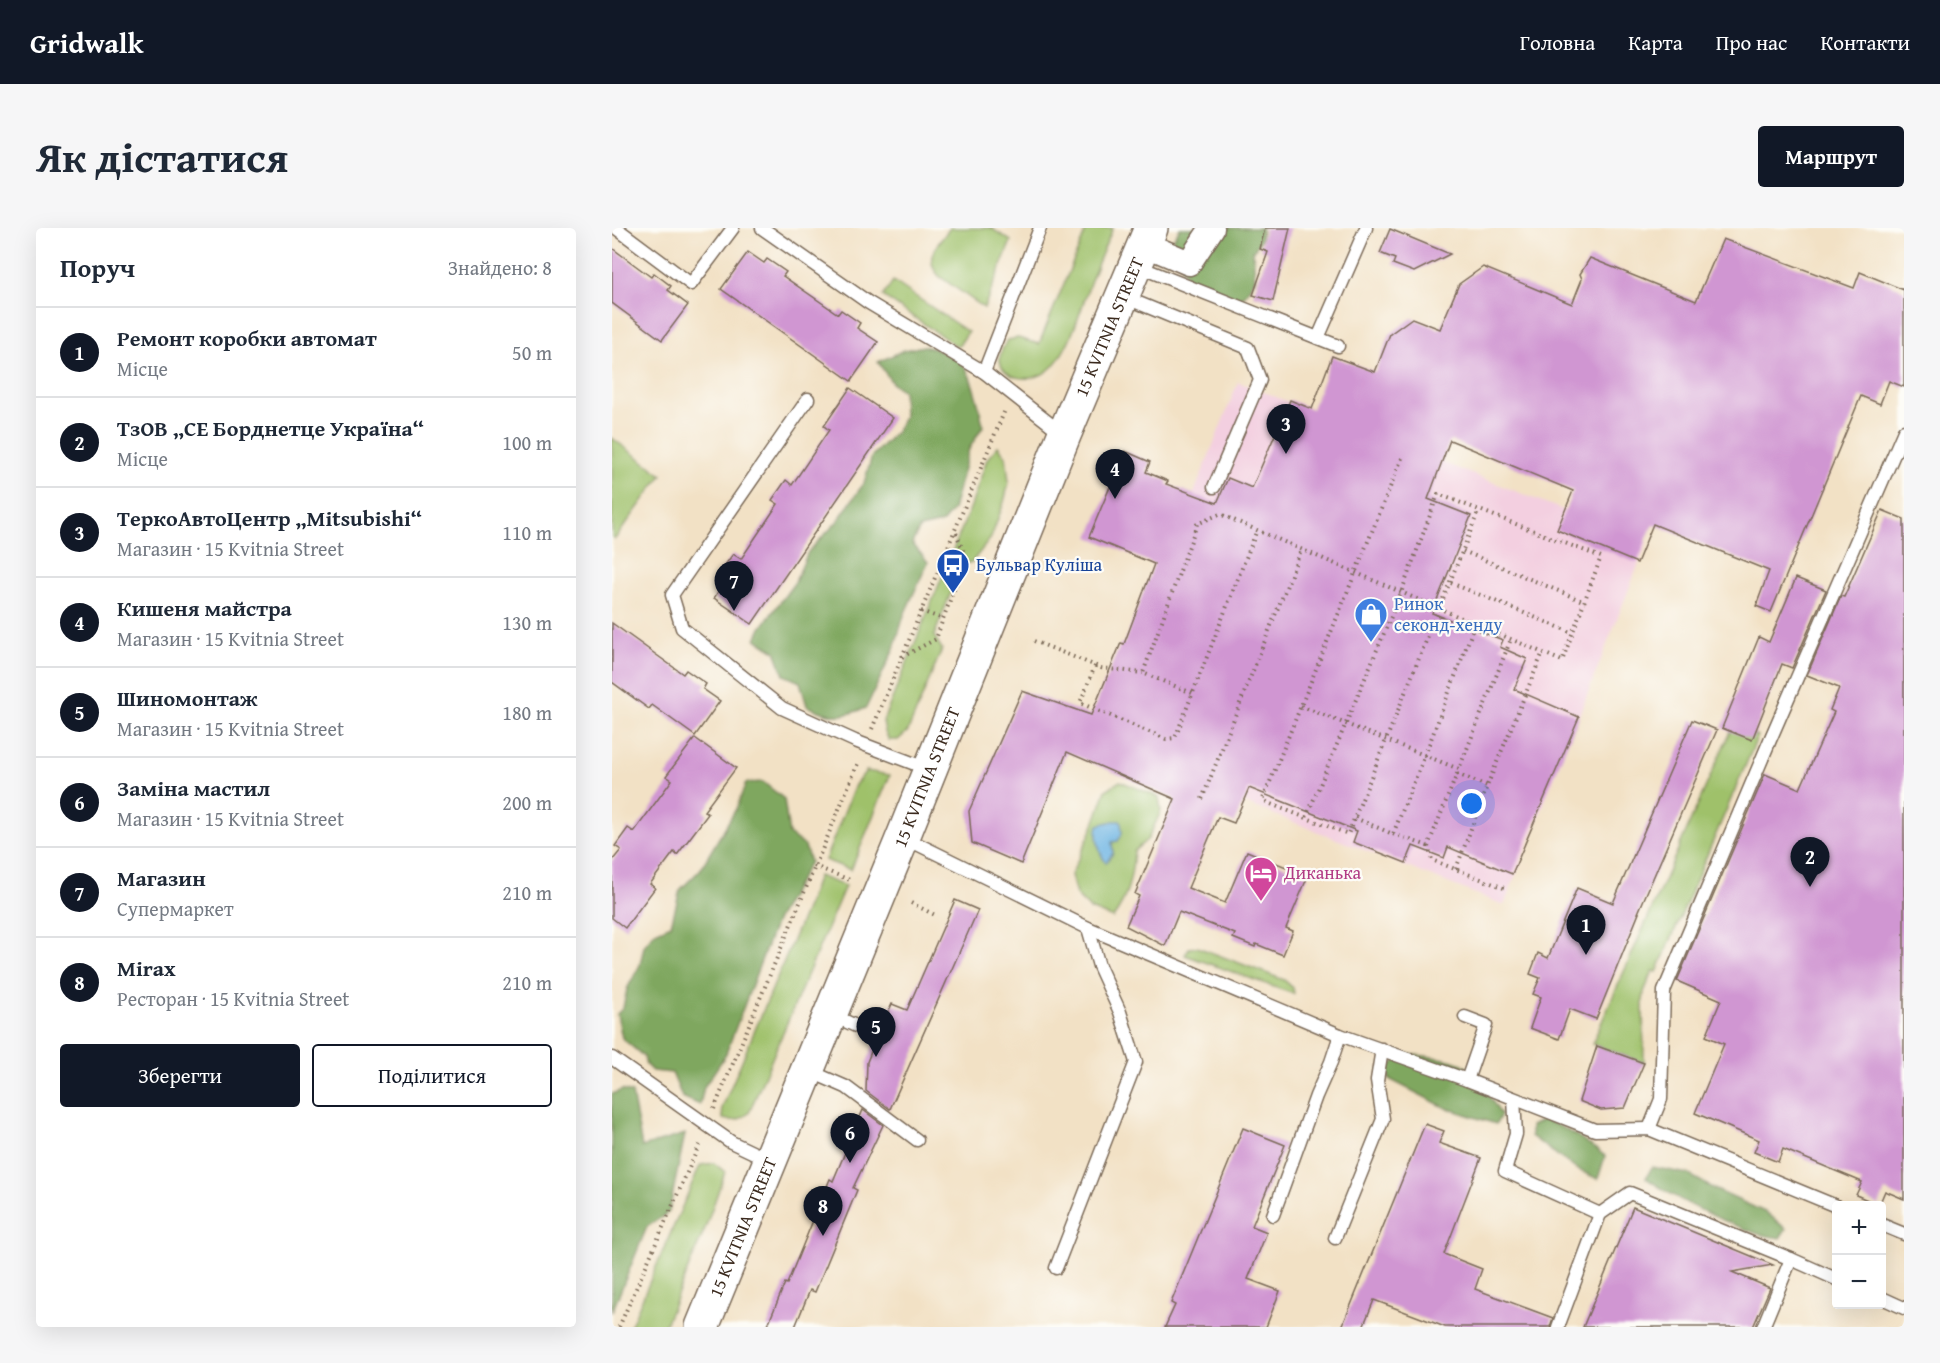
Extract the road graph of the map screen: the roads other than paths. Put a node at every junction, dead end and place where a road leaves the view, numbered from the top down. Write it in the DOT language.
graph roads {
  1 [pos="616,228"];
  2 [pos="733,228"];
  3 [pos="762,228"];
  4 [pos="1040,228"];
  5 [pos="1212,228"];
  6 [pos="1361,230"];
  7 [pos="1144,246"];
  8 [pos="1122,296"];
  9 [pos="1318,338"];
  10 [pos="1338,346"];
  11 [pos="984,372"];
  12 [pos="808,399"];
  13 [pos="1904,431"];
  14 [pos="1064,435"];
  15 [pos="1214,487"];
  16 [pos="929,770"];
  17 [pos="903,837"];
  18 [pos="1088,928"];
  19 [pos="830,1014"];
  20 [pos="1465,1017"];
  21 [pos="873,1034"];
  22 [pos="1340,1035"];
  23 [pos="1382,1049"];
  24 [pos="612,1058"];
  25 [pos="806,1070"];
  26 [pos="1467,1080"];
  27 [pos="1514,1099"];
  28 [pos="1649,1129"];
  29 [pos="917,1140"];
  30 [pos="770,1160"];
  31 [pos="1832,1204"];
  32 [pos="1600,1214"];
  33 [pos="1273,1215"];
  34 [pos="1886,1227"];
  35 [pos="1904,1234"];
  36 [pos="1335,1238"];
  37 [pos="1791,1259"];
  38 [pos="1056,1268"];
  39 [pos="1832,1277"];
  40 [pos="1886,1300"];
  41 [pos="1904,1308"];
  42 [pos="702,1327"];
  43 [pos="1558,1327"];
  44 [pos="1763,1327"];
  1 -- 2 [label="lane"];
  3 -- 11 [label="lane"];
  4 -- 11 [label="lane"];
  5 -- 7 [label="street"];
  6 -- 9 [label="lane"];
  7 -- 8 [label="highway, 15 KVITNIA STREET"];
  7 -- 9 [label="lane"];
  8 -- 14 [label="highway, 15 KVITNIA STREET"];
  8 -- 15 [label="lane"];
  9 -- 10 [label="lane"];
  11 -- 14 [label="lane"];
  12 -- 16 [label="lane"];
  13 -- 28 [label="lane"];
  14 -- 16 [label="highway, 15 KVITNIA STREET"];
  16 -- 17 [label="highway, 15 KVITNIA STREET"];
  17 -- 18 [label="lane"];
  17 -- 19 [label="highway, 15 KVITNIA STREET"];
  18 -- 22 [label="lane"];
  18 -- 38 [label="lane"];
  19 -- 21 [label="lane"];
  19 -- 25 [label="highway, 15 KVITNIA STREET"];
  20 -- 26 [label="lane"];
  22 -- 23 [label="lane"];
  22 -- 33 [label="lane"];
  23 -- 26 [label="lane"];
  23 -- 36 [label="lane"];
  24 -- 30 [label="lane"];
  25 -- 29 [label="lane"];
  25 -- 30 [label="highway, 15 KVITNIA STREET"];
  26 -- 27 [label="lane"];
  27 -- 28 [label="lane"];
  27 -- 32 [label="lane"];
  28 -- 31 [label="lane"];
  30 -- 42 [label="highway, 15 KVITNIA STREET"];
  32 -- 37 [label="lane"];
  32 -- 43 [label="lane"];
  34 -- 35 [label="lane"];
  37 -- 39 [label="lane"];
  37 -- 44 [label="lane"];
  40 -- 41 [label="lane"];
}
